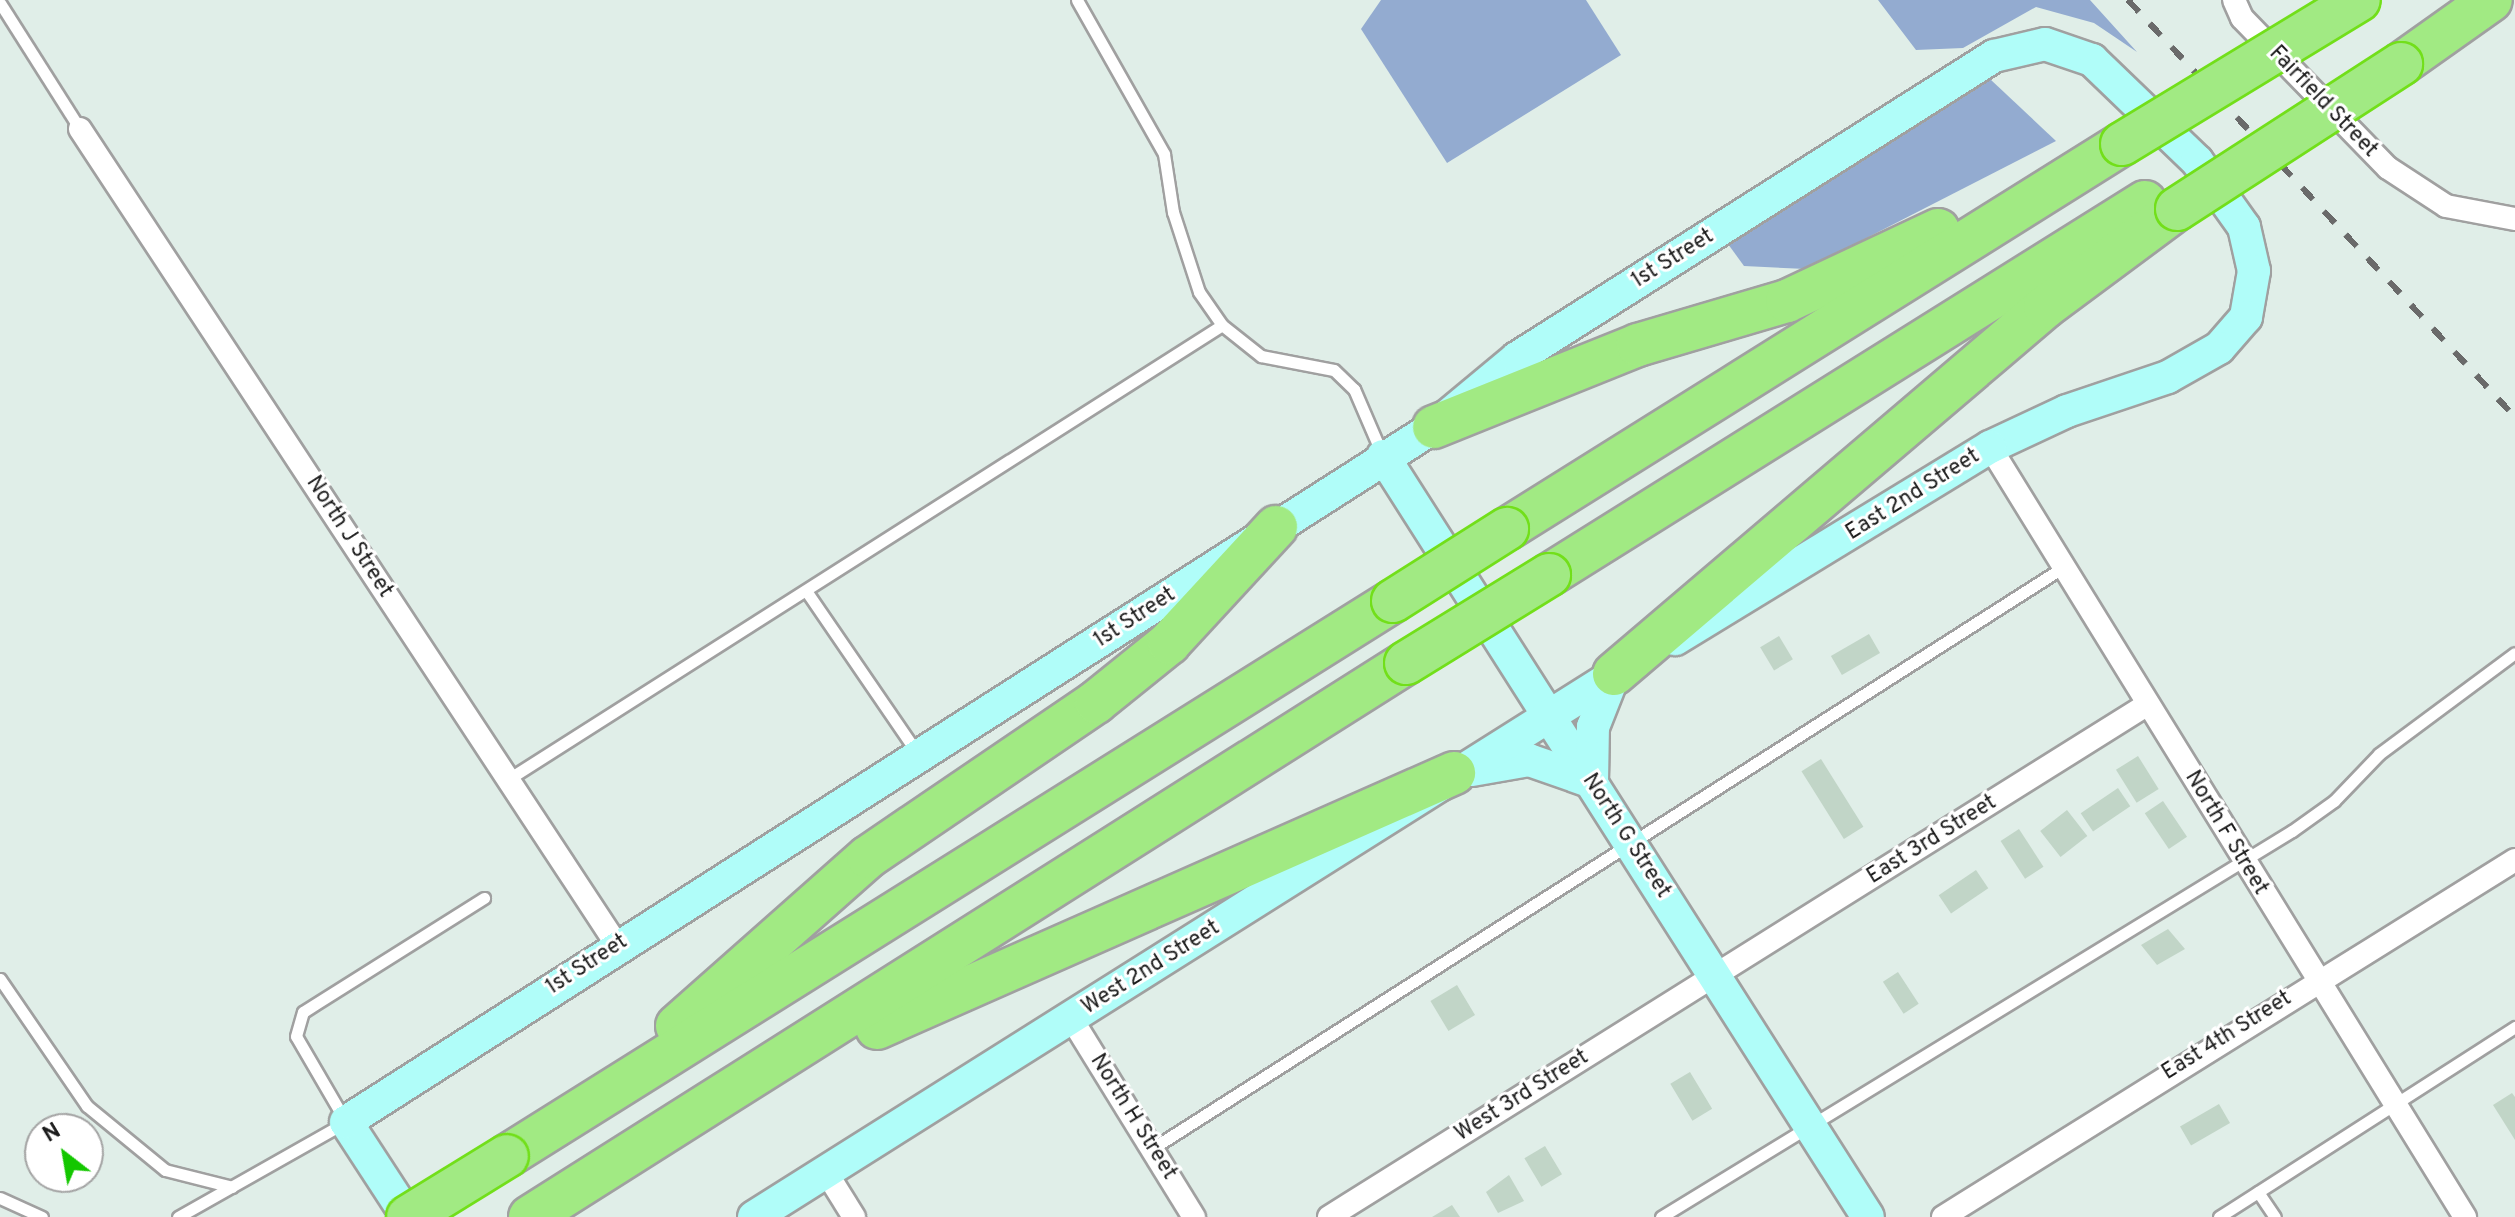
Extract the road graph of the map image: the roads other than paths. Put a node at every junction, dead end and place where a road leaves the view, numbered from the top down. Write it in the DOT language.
graph roads {
  1 [pos="1077,0"];
  2 [pos="2234,0"];
  3 [pos="2359,0"];
  4 [pos="2469,0"];
  5 [pos="2491,0"];
  6 [pos="0,3"];
  7 [pos="2396,56"];
  8 [pos="2092,60"];
  9 [pos="80,129"];
  10 [pos="2085,166"];
  11 [pos="2171,199"];
  12 [pos="2515,219"];
  13 [pos="1222,325"];
  14 [pos="1434,427"];
  15 [pos="1990,447"];
  16 [pos="1383,456"];
  17 [pos="1276,527"];
  18 [pos="2062,568"];
  19 [pos="809,595"];
  20 [pos="2515,653"];
  21 [pos="1614,674"];
  22 [pos="2148,704"];
  23 [pos="1546,716"];
  24 [pos="920,756"];
  25 [pos="1454,773"];
  26 [pos="505,782"];
  27 [pos="1592,782"];
  28 [pos="1635,846"];
  29 [pos="2240,856"];
  30 [pos="2515,860"];
  31 [pos="484,898"];
  32 [pos="617,945"];
  33 [pos="1716,976"];
  34 [pos="0,979"];
  35 [pos="2316,980"];
  36 [pos="1071,1018"];
  37 [pos="2515,1027"];
  38 [pos="2394,1104"];
  39 [pos="588,1106"];
  40 [pos="346,1122"];
  41 [pos="686,1122"];
  42 [pos="1810,1123"];
  43 [pos="1153,1148"];
  44 [pos="826,1172"];
  45 [pos="232,1187"];
  46 [pos="2258,1192"];
  47 [pos="0,1198"];
  48 [pos="534,1215"];
  49 [pos="42,1217"];
  50 [pos="178,1217"];
  51 [pos="408,1217"];
  52 [pos="754,1217"];
  53 [pos="854,1217"];
  54 [pos="1194,1217"];
  55 [pos="1329,1217"];
  56 [pos="1661,1217"];
  57 [pos="1868,1217"];
  58 [pos="1943,1217"];
  59 [pos="2219,1217"];
  60 [pos="2275,1217"];
  61 [pos="2465,1217"];
  1 -- 13 [label="lane"];
  2 -- 12 [label="street, Fairfield Street"];
  3 -- 10 [label="highway, bridge"];
  4 -- 7 [label="highway"];
  5 -- 7 [label="highway"];
  6 -- 9 [label="lane"];
  7 -- 11 [label="highway"];
  8 -- 14 [label="street, 1st Street"];
  8 -- 15 [label="street, East 2nd Street"];
  9 -- 26 [label="street, North J Street"];
  10 -- 14 [label="highway"];
  10 -- 39 [label="highway, bridge"];
  11 -- 21 [label="highway"];
  11 -- 41 [label="highway, bridge"];
  13 -- 16 [label="lane"];
  13 -- 19 [label="lane"];
  14 -- 16 [label="street, 1st Street"];
  15 -- 18 [label="street, North F Street"];
  15 -- 21 [label="street, East 2nd Street"];
  16 -- 17 [label="street, 1st Street"];
  16 -- 23 [label="street, North G Street"];
  17 -- 24 [label="street, 1st Street"];
  17 -- 39 [label="highway"];
  18 -- 22 [label="street, North F Street"];
  18 -- 28 [label="lane"];
  19 -- 24 [label="lane"];
  19 -- 26 [label="lane"];
  20 -- 29 [label="lane"];
  21 -- 23 [label="street, East 2nd Street"];
  21 -- 27 [label="street"];
  22 -- 29 [label="street, North F Street"];
  22 -- 33 [label="street, East 3rd Street"];
  23 -- 25 [label="street, West 2nd Street"];
  23 -- 27 [label="street, North G Street"];
  24 -- 32 [label="street, 1st Street"];
  25 -- 27 [label="street"];
  25 -- 36 [label="street, West 2nd Street"];
  25 -- 41 [label="highway"];
  26 -- 32 [label="street, North J Street"];
  27 -- 28 [label="street, North G Street"];
  28 -- 33 [label="street, North G Street"];
  28 -- 43 [label="lane"];
  29 -- 35 [label="street, North F Street"];
  29 -- 42 [label="lane"];
  30 -- 35 [label="street, East 4th Street"];
  31 -- 40 [label="lane"];
  32 -- 40 [label="street, 1st Street"];
  33 -- 42 [label="street, North G Street"];
  33 -- 55 [label="street, West 3rd Street"];
  34 -- 45 [label="lane"];
  35 -- 38 [label="street, North F Street"];
  35 -- 58 [label="street, East 4th Street"];
  36 -- 43 [label="street, North H Street"];
  36 -- 44 [label="street, West 2nd Street"];
  37 -- 38 [label="lane"];
  38 -- 46 [label="lane"];
  38 -- 61 [label="street, North F Street"];
  39 -- 51 [label="highway, bridge"];
  40 -- 45 [label="lane, 1st Street"];
  40 -- 51 [label="street"];
  41 -- 48 [label="highway"];
  42 -- 56 [label="lane"];
  42 -- 57 [label="street, North G Street"];
  43 -- 54 [label="street, North H Street"];
  44 -- 52 [label="street, West 2nd Street"];
  44 -- 53 [label="street"];
  45 -- 50 [label="lane, 1st Street"];
  46 -- 59 [label="lane"];
  46 -- 60 [label="lane"];
  47 -- 49 [label="lane"];
}
